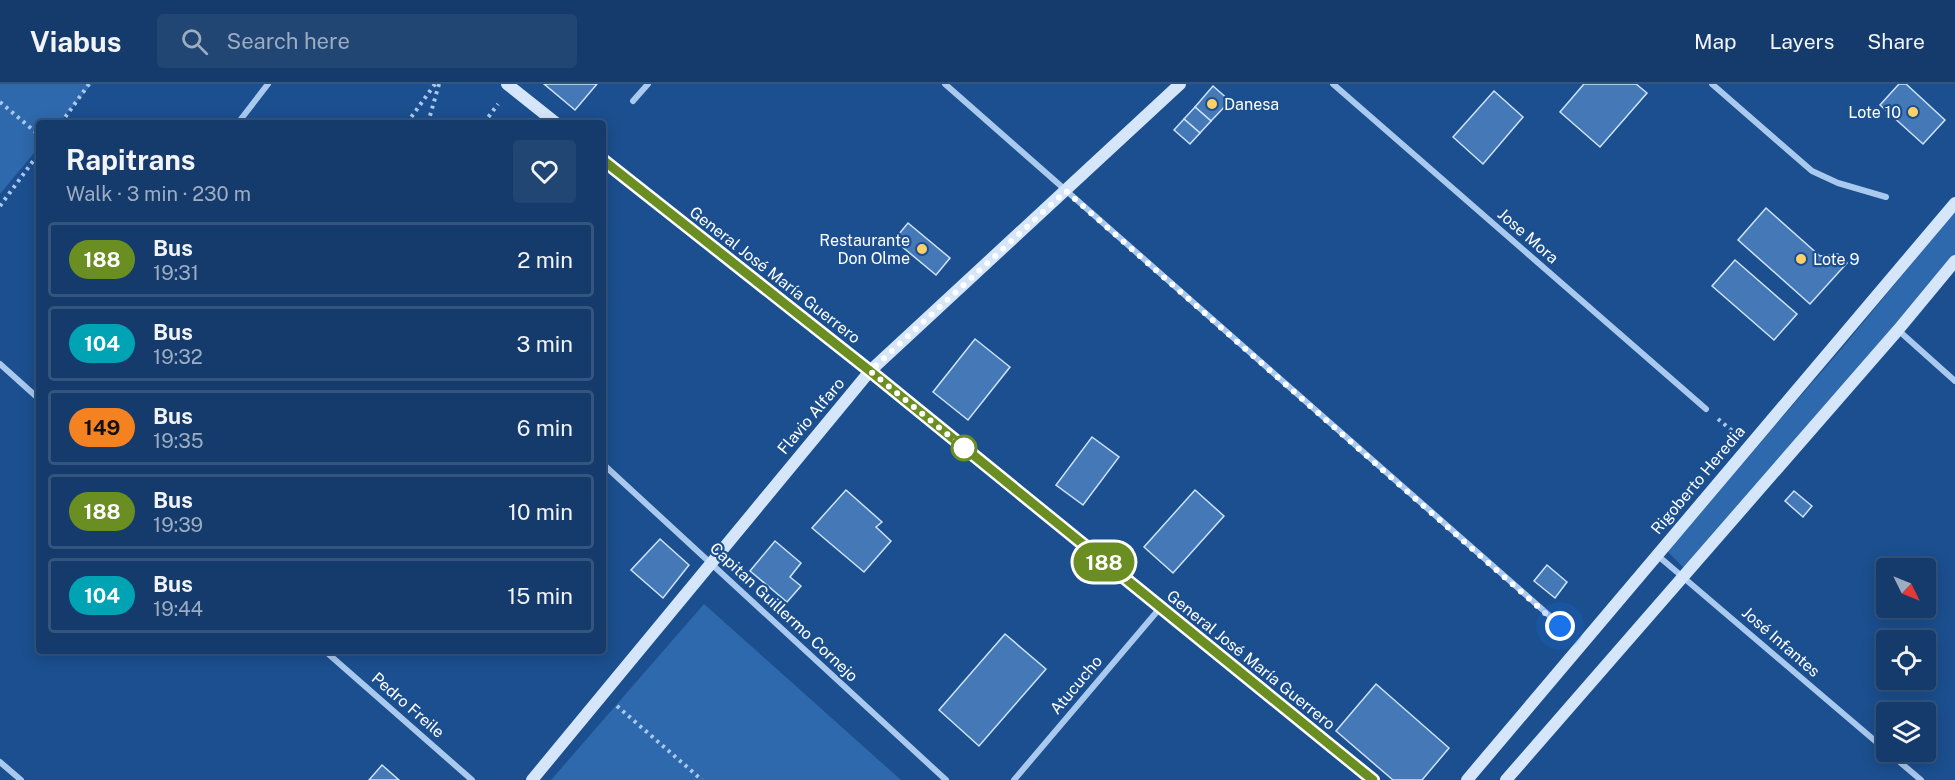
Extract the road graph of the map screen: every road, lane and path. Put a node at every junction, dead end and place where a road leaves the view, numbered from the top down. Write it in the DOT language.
graph roads {
  1 [pos="89,84"];
  2 [pos="268,84"];
  3 [pos="437,84"];
  4 [pos="507,84"];
  5 [pos="648,84"];
  6 [pos="945,84"];
  7 [pos="1180,84"];
  8 [pos="1333,84"];
  9 [pos="1712,84"];
  10 [pos="633,101"];
  11 [pos="0,102"];
  12 [pos="488,118"];
  13 [pos="63,120"];
  14 [pos="240,120"];
  15 [pos="409,120"];
  16 [pos="429,120"];
  17 [pos="484,120"];
  18 [pos="552,120"];
  19 [pos="36,132"];
  20 [pos="36,157"];
  21 [pos="606,162"];
  22 [pos="1066,191"];
  23 [pos="1886,197"];
  24 [pos="1955,202"];
  25 [pos="0,206"];
  26 [pos="1955,261"];
  27 [pos="1898,330"];
  28 [pos="0,364"];
  29 [pos="870,371"];
  30 [pos="1955,381"];
  31 [pos="36,396"];
  32 [pos="1706,409"];
  33 [pos="606,467"];
  34 [pos="1657,555"];
  35 [pos="711,562"];
  36 [pos="1683,578"];
  37 [pos="1160,608"];
  38 [pos="1560,626"];
  39 [pos="328,654"];
  40 [pos="603,694"];
  41 [pos="1876,742"];
  42 [pos="0,762"];
  43 [pos="1900,762"];
  44 [pos="21,780"];
  45 [pos="472,780"];
  46 [pos="532,780"];
  47 [pos="702,780"];
  48 [pos="946,780"];
  49 [pos="1014,780"];
  50 [pos="1373,780"];
  51 [pos="1467,780"];
  52 [pos="1506,780"];
  53 [pos="1921,780"];
  1 -- 13 [label="path"];
  2 -- 14 [label="street"];
  3 -- 15 [label="path"];
  3 -- 16 [label="path"];
  4 -- 18 [label="street"];
  5 -- 10 [label="street"];
  6 -- 22 [label="street"];
  7 -- 22 [label="street, Flavio Alfaro"];
  8 -- 32 [label="street, Jose Mora"];
  9 -- 23 [label="street"];
  11 -- 19 [label="path"];
  12 -- 17 [label="path"];
  20 -- 25 [label="path"];
  21 -- 29 [label="street, General José María Guerrero"];
  22 -- 29 [label="street, Flavio Alfaro"];
  22 -- 38 [label="street"];
  24 -- 34 [label="street, Rigoberto Heredia"];
  26 -- 27 [label="street"];
  27 -- 30 [label="street"];
  27 -- 36 [label="street"];
  28 -- 31 [label="street"];
  29 -- 35 [label="street, Flavio Alfaro"];
  29 -- 37 [label="street, General José María Guerrero"];
  33 -- 35 [label="street, Capitan Guillermo Cornejo"];
  34 -- 36 [label="street, José Infantes"];
  34 -- 51 [label="street, Rigoberto Heredia"];
  35 -- 40 [label="street, Flavio Alfaro"];
  35 -- 48 [label="street, Capitan Guillermo Cornejo"];
  36 -- 41 [label="street, José Infantes"];
  36 -- 52 [label="street"];
  37 -- 49 [label="street, Atucucho"];
  37 -- 50 [label="street, General José María Guerrero"];
  39 -- 45 [label="street, Pedro Freile"];
  40 -- 46 [label="street, Flavio Alfaro"];
  40 -- 47 [label="path"];
  42 -- 44 [label="street"];
  43 -- 53 [label="street, José Infantes"];
}
